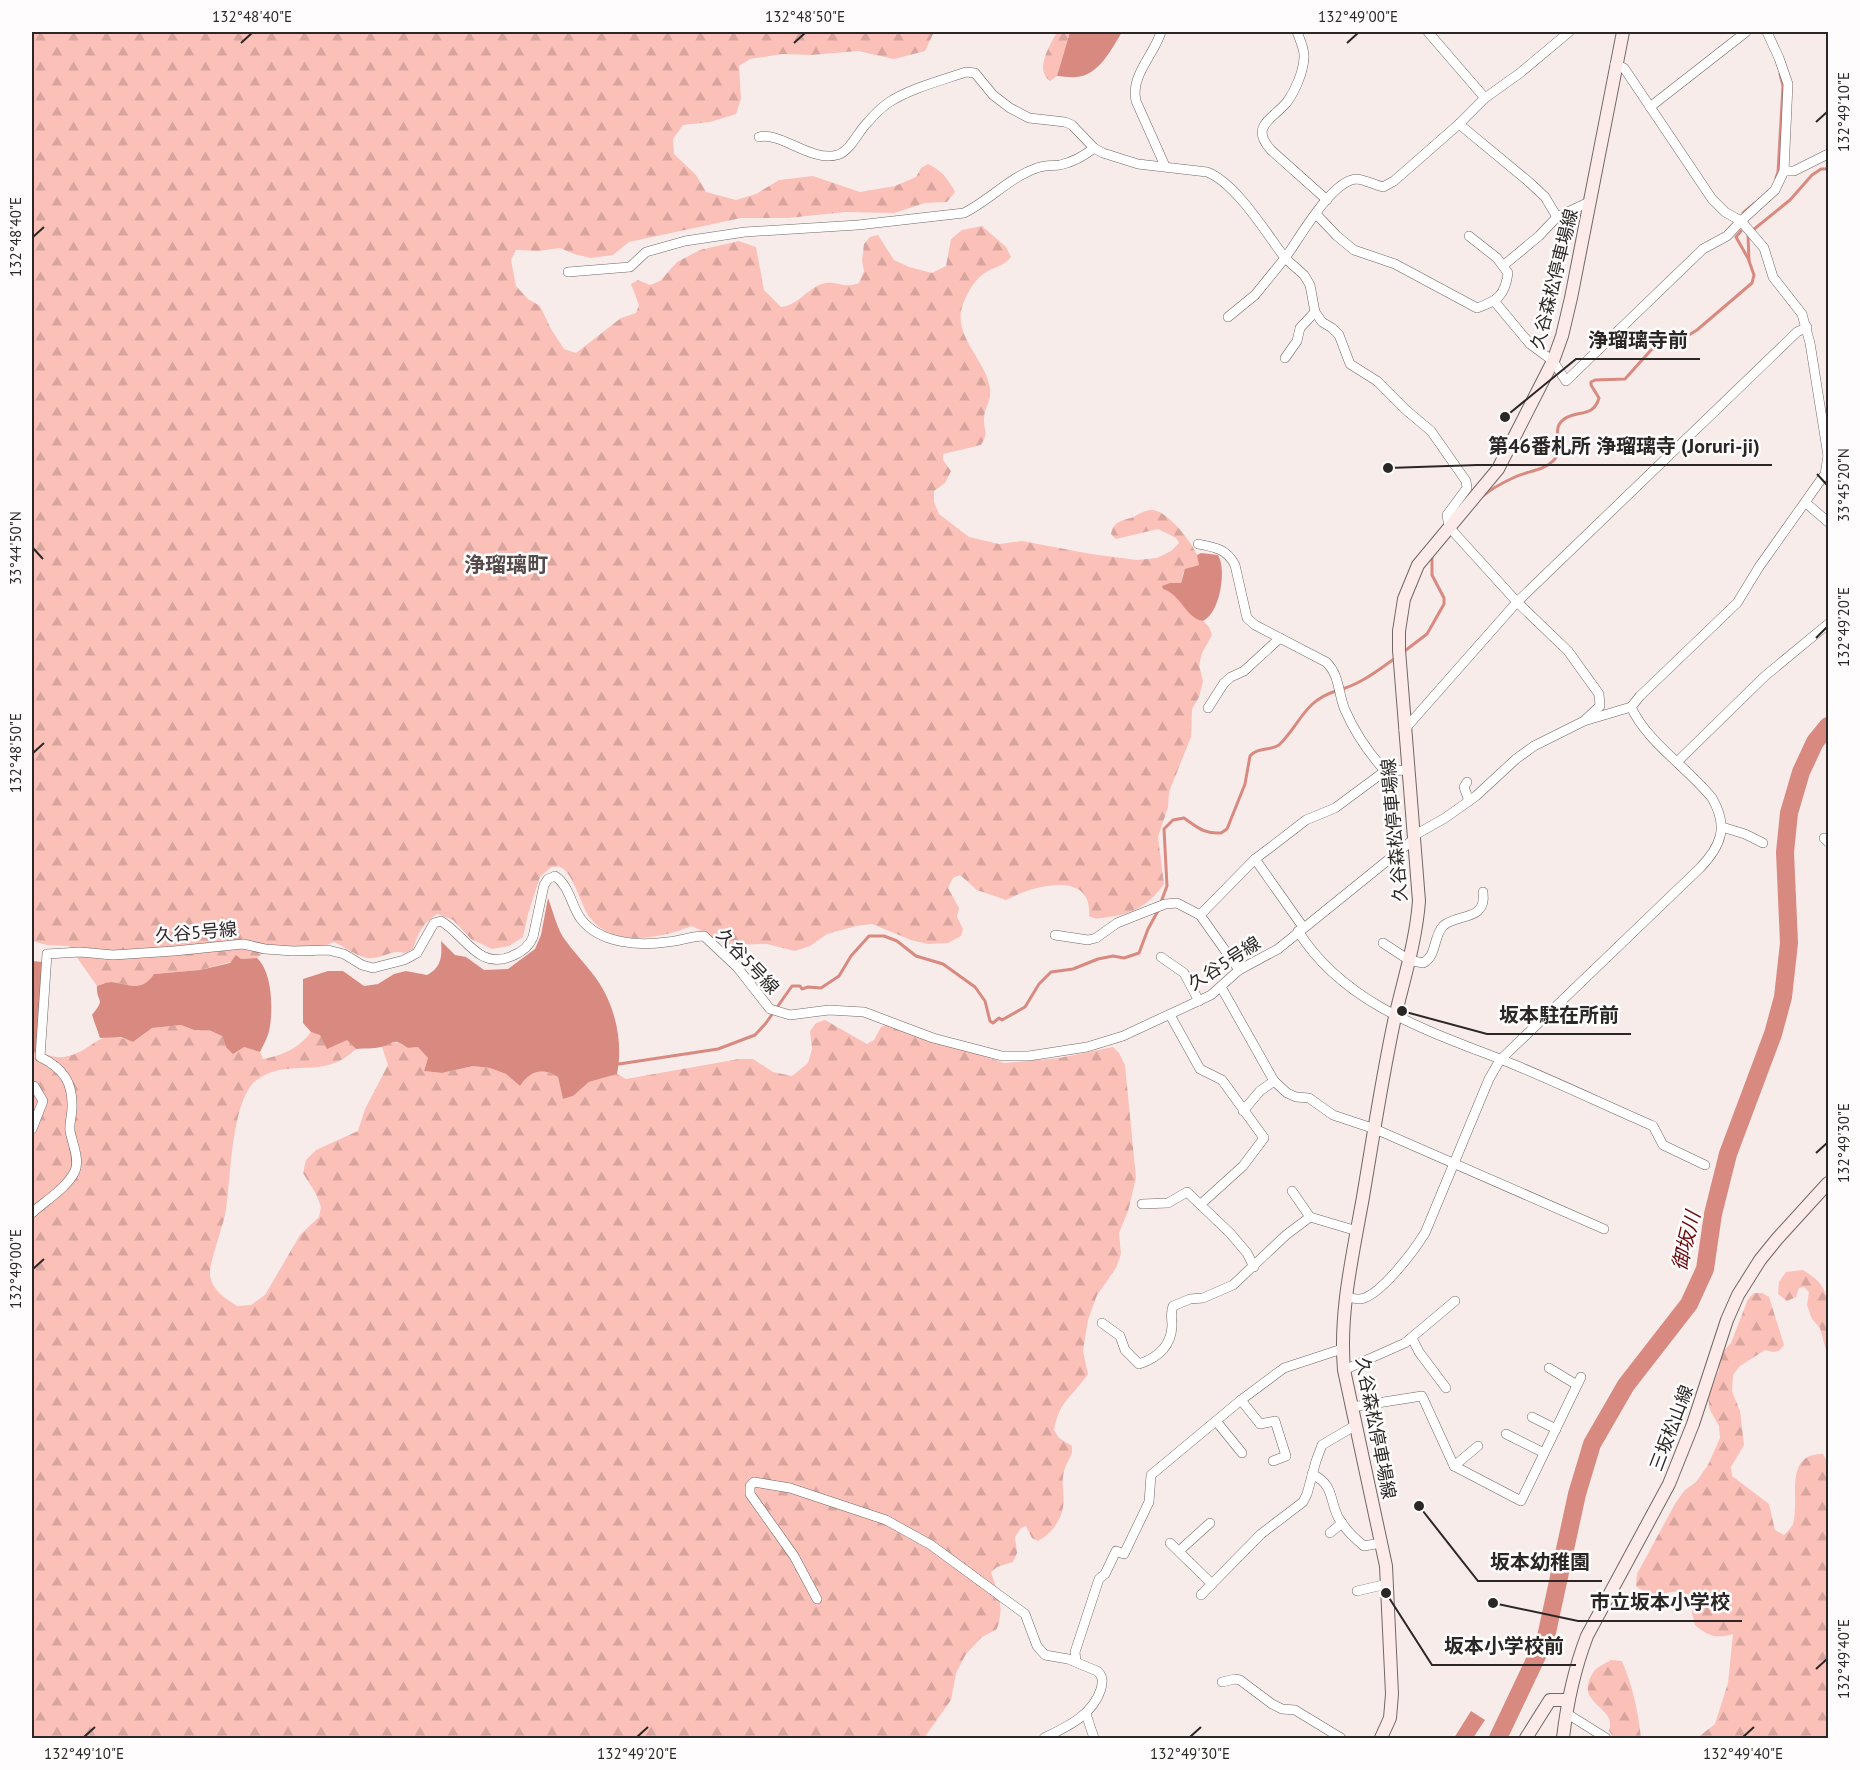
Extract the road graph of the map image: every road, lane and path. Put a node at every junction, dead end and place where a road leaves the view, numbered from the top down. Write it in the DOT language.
graph roads {
  1 [pos="1161,32"];
  2 [pos="1297,32"];
  3 [pos="1428,32"];
  4 [pos="1569,32"];
  5 [pos="1623,32"];
  6 [pos="1746,32"];
  7 [pos="1767,32"];
  8 [pos="1615,64"];
  9 [pos="1485,98"];
  10 [pos="1650,107"];
  11 [pos="1460,124"];
  12 [pos="759,137"];
  13 [pos="1094,148"];
  14 [pos="1828,154"];
  15 [pos="1165,166"];
  16 [pos="1784,171"];
  17 [pos="1327,200"];
  18 [pos="1591,201"];
  19 [pos="1316,214"];
  20 [pos="1557,217"];
  21 [pos="1741,221"];
  22 [pos="1469,236"];
  23 [pos="1285,258"];
  24 [pos="1504,265"];
  25 [pos="568,272"];
  26 [pos="1495,302"];
  27 [pos="1315,312"];
  28 [pos="1228,317"];
  29 [pos="1807,327"];
  30 [pos="1284,358"];
  31 [pos="1553,361"];
  32 [pos="1828,456"];
  33 [pos="1806,503"];
  34 [pos="1828,522"];
  35 [pos="1449,527"];
  36 [pos="1198,544"];
  37 [pos="1518,602"];
  38 [pos="1828,624"];
  39 [pos="1280,638"];
  40 [pos="1631,707"];
  41 [pos="1208,708"];
  42 [pos="1584,721"];
  43 [pos="1404,730"];
  44 [pos="1677,762"];
  45 [pos="1407,770"];
  46 [pos="1385,771"];
  47 [pos="1467,782"];
  48 [pos="1469,801"];
  49 [pos="1722,828"];
  50 [pos="1414,839"];
  51 [pos="1763,843"];
  52 [pos="1255,860"];
  53 [pos="1483,892"];
  54 [pos="1200,915"];
  55 [pos="1300,929"];
  56 [pos="1055,935"];
  57 [pos="1383,944"];
  58 [pos="1161,957"];
  59 [pos="1409,960"];
  60 [pos="1239,970"];
  61 [pos="1221,987"];
  62 [pos="1199,1001"];
  63 [pos="1170,1015"];
  64 [pos="1395,1016"];
  65 [pos="1500,1060"];
  66 [pos="1274,1081"];
  67 [pos="32,1086"];
  68 [pos="1243,1110"];
  69 [pos="32,1129"];
  70 [pos="1375,1129"];
  71 [pos="1453,1164"];
  72 [pos="1705,1165"];
  73 [pos="1828,1183"];
  74 [pos="1292,1191"];
  75 [pos="1142,1204"];
  76 [pos="1201,1204"];
  77 [pos="32,1213"];
  78 [pos="1310,1217"];
  79 [pos="1604,1229"];
  80 [pos="1357,1231"];
  81 [pos="1254,1267"];
  82 [pos="1347,1297"];
  83 [pos="1455,1301"];
  84 [pos="1102,1323"];
  85 [pos="1412,1338"];
  86 [pos="1342,1349"];
  87 [pos="1549,1368"];
  88 [pos="1344,1370"];
  89 [pos="1446,1388"];
  90 [pos="1241,1400"];
  91 [pos="1352,1407"];
  92 [pos="1532,1418"];
  93 [pos="1216,1421"];
  94 [pos="1356,1425"];
  95 [pos="1556,1429"];
  96 [pos="1506,1434"];
  97 [pos="1478,1446"];
  98 [pos="1242,1453"];
  99 [pos="1544,1453"];
  100 [pos="1273,1461"];
  101 [pos="1454,1466"];
  102 [pos="1312,1474"];
  103 [pos="1210,1523"];
  104 [pos="1342,1523"];
  105 [pos="1330,1533"];
  106 [pos="1170,1543"];
  107 [pos="1381,1543"];
  108 [pos="1179,1551"];
  109 [pos="1212,1584"];
  110 [pos="1387,1584"];
  111 [pos="1357,1591"];
  112 [pos="1201,1595"];
  113 [pos="817,1599"];
  114 [pos="1076,1662"];
  115 [pos="1222,1682"];
  116 [pos="1568,1700"];
  117 [pos="1566,1713"];
  118 [pos="1086,1714"];
  119 [pos="1044,1738"];
  120 [pos="1094,1738"];
  121 [pos="1341,1738"];
  122 [pos="1381,1738"];
  123 [pos="1526,1738"];
  124 [pos="1563,1738"];
  125 [pos="1606,1738"];
  1 -- 15 [label="street"];
  2 -- 17 [label="street"];
  3 -- 9 [label="street"];
  4 -- 9 [label="street"];
  5 -- 8 [label="main road, 久谷森松停車場線"];
  6 -- 10 [label="street"];
  7 -- 16 [label="street"];
  8 -- 10 [label="street"];
  8 -- 18 [label="main road, 久谷森松停車場線"];
  9 -- 11 [label="street"];
  10 -- 21 [label="street"];
  11 -- 17 [label="street"];
  11 -- 20 [label="street"];
  12 -- 13 [label="street"];
  13 -- 15 [label="street"];
  13 -- 25 [label="street"];
  14 -- 16 [label="street"];
  15 -- 23 [label="street"];
  16 -- 21 [label="street"];
  17 -- 19 [label="street"];
  18 -- 20 [label="street"];
  18 -- 31 [label="main road, 久谷森松停車場線"];
  19 -- 23 [label="street"];
  19 -- 26 [label="street"];
  20 -- 24 [label="street"];
  21 -- 29 [label="street"];
  21 -- 31 [label="street"];
  22 -- 24 [label="street"];
  23 -- 27 [label="street"];
  23 -- 28 [label="street"];
  24 -- 26 [label="street"];
  26 -- 31 [label="street"];
  27 -- 30 [label="street"];
  27 -- 35 [label="street"];
  29 -- 32 [label="street"];
  29 -- 37 [label="street"];
  31 -- 35 [label="main road, 久谷森松停車場線"];
  32 -- 33 [label="street"];
  33 -- 34 [label="street"];
  33 -- 40 [label="street"];
  35 -- 37 [label="street"];
  35 -- 43 [label="main road, 久谷森松停車場線"];
  36 -- 39 [label="street"];
  37 -- 42 [label="street"];
  37 -- 43 [label="street"];
  38 -- 44 [label="street"];
  39 -- 41 [label="street"];
  39 -- 46 [label="street"];
  40 -- 42 [label="street, 久谷5号線"];
  40 -- 44 [label="street"];
  42 -- 48 [label="street, 久谷5号線"];
  43 -- 45 [label="main road, 久谷森松停車場線"];
  44 -- 49 [label="street"];
  45 -- 46 [label="street"];
  45 -- 50 [label="main road, 久谷森松停車場線"];
  46 -- 52 [label="street"];
  47 -- 48 [label="street"];
  48 -- 50 [label="street, 久谷5号線"];
  49 -- 51 [label="street"];
  49 -- 65 [label="street"];
  50 -- 55 [label="street, 久谷5号線"];
  50 -- 59 [label="main road, 久谷森松停車場線"];
  52 -- 54 [label="street"];
  52 -- 55 [label="street"];
  53 -- 59 [label="street"];
  54 -- 56 [label="street"];
  54 -- 60 [label="street"];
  55 -- 60 [label="street, 久谷5号線"];
  55 -- 64 [label="street"];
  57 -- 59 [label="street"];
  58 -- 62 [label="street"];
  59 -- 64 [label="main road, 久谷森松停車場線"];
  60 -- 61 [label="street, 久谷5号線"];
  61 -- 62 [label="street, 久谷5号線"];
  61 -- 66 [label="street"];
  62 -- 63 [label="street, 久谷5号線"];
  63 -- 68 [label="street"];
  63 -- 77 [label="street, 久谷5号線"];
  64 -- 65 [label="street"];
  64 -- 70 [label="main road, 久谷森松停車場線"];
  65 -- 71 [label="street"];
  65 -- 72 [label="street"];
  66 -- 68 [label="street"];
  66 -- 70 [label="street"];
  67 -- 69 [label="street"];
  68 -- 76 [label="street"];
  70 -- 71 [label="street"];
  70 -- 80 [label="main road, 久谷森松停車場線"];
  71 -- 79 [label="street"];
  71 -- 82 [label="street"];
  73 -- 116 [label="main road, 三坂松山線"];
  74 -- 78 [label="street"];
  75 -- 76 [label="street"];
  76 -- 81 [label="street"];
  78 -- 80 [label="street"];
  78 -- 81 [label="street"];
  80 -- 82 [label="main road, 久谷森松停車場線"];
  81 -- 84 [label="street"];
  82 -- 86 [label="main road, 久谷森松停車場線"];
  83 -- 85 [label="street"];
  85 -- 88 [label="street"];
  85 -- 89 [label="street"];
  86 -- 88 [label="main road, 久谷森松停車場線"];
  86 -- 90 [label="street"];
  87 -- 95 [label="street"];
  88 -- 91 [label="main road, 久谷森松停車場線"];
  90 -- 93 [label="street"];
  90 -- 100 [label="street"];
  91 -- 94 [label="main road, 久谷森松停車場線"];
  91 -- 101 [label="street"];
  92 -- 95 [label="street"];
  93 -- 98 [label="street"];
  93 -- 114 [label="street"];
  94 -- 102 [label="street"];
  94 -- 107 [label="main road, 久谷森松停車場線"];
  95 -- 99 [label="street"];
  96 -- 99 [label="street"];
  97 -- 101 [label="street"];
  99 -- 101 [label="street"];
  102 -- 104 [label="street"];
  102 -- 109 [label="street"];
  103 -- 108 [label="street"];
  104 -- 105 [label="street"];
  104 -- 107 [label="street"];
  106 -- 108 [label="street"];
  107 -- 110 [label="main road, 久谷森松停車場線"];
  108 -- 109 [label="street"];
  109 -- 112 [label="street"];
  110 -- 111 [label="street"];
  110 -- 122 [label="main road, 久谷森松停車場線"];
  113 -- 114 [label="street"];
  114 -- 118 [label="street"];
  115 -- 121 [label="street"];
  116 -- 117 [label="main road, 三坂松山線"];
  116 -- 123 [label="main road"];
  117 -- 124 [label="main road, 三坂松山線"];
  117 -- 125 [label="street"];
  118 -- 119 [label="street"];
  118 -- 120 [label="street"];
}
